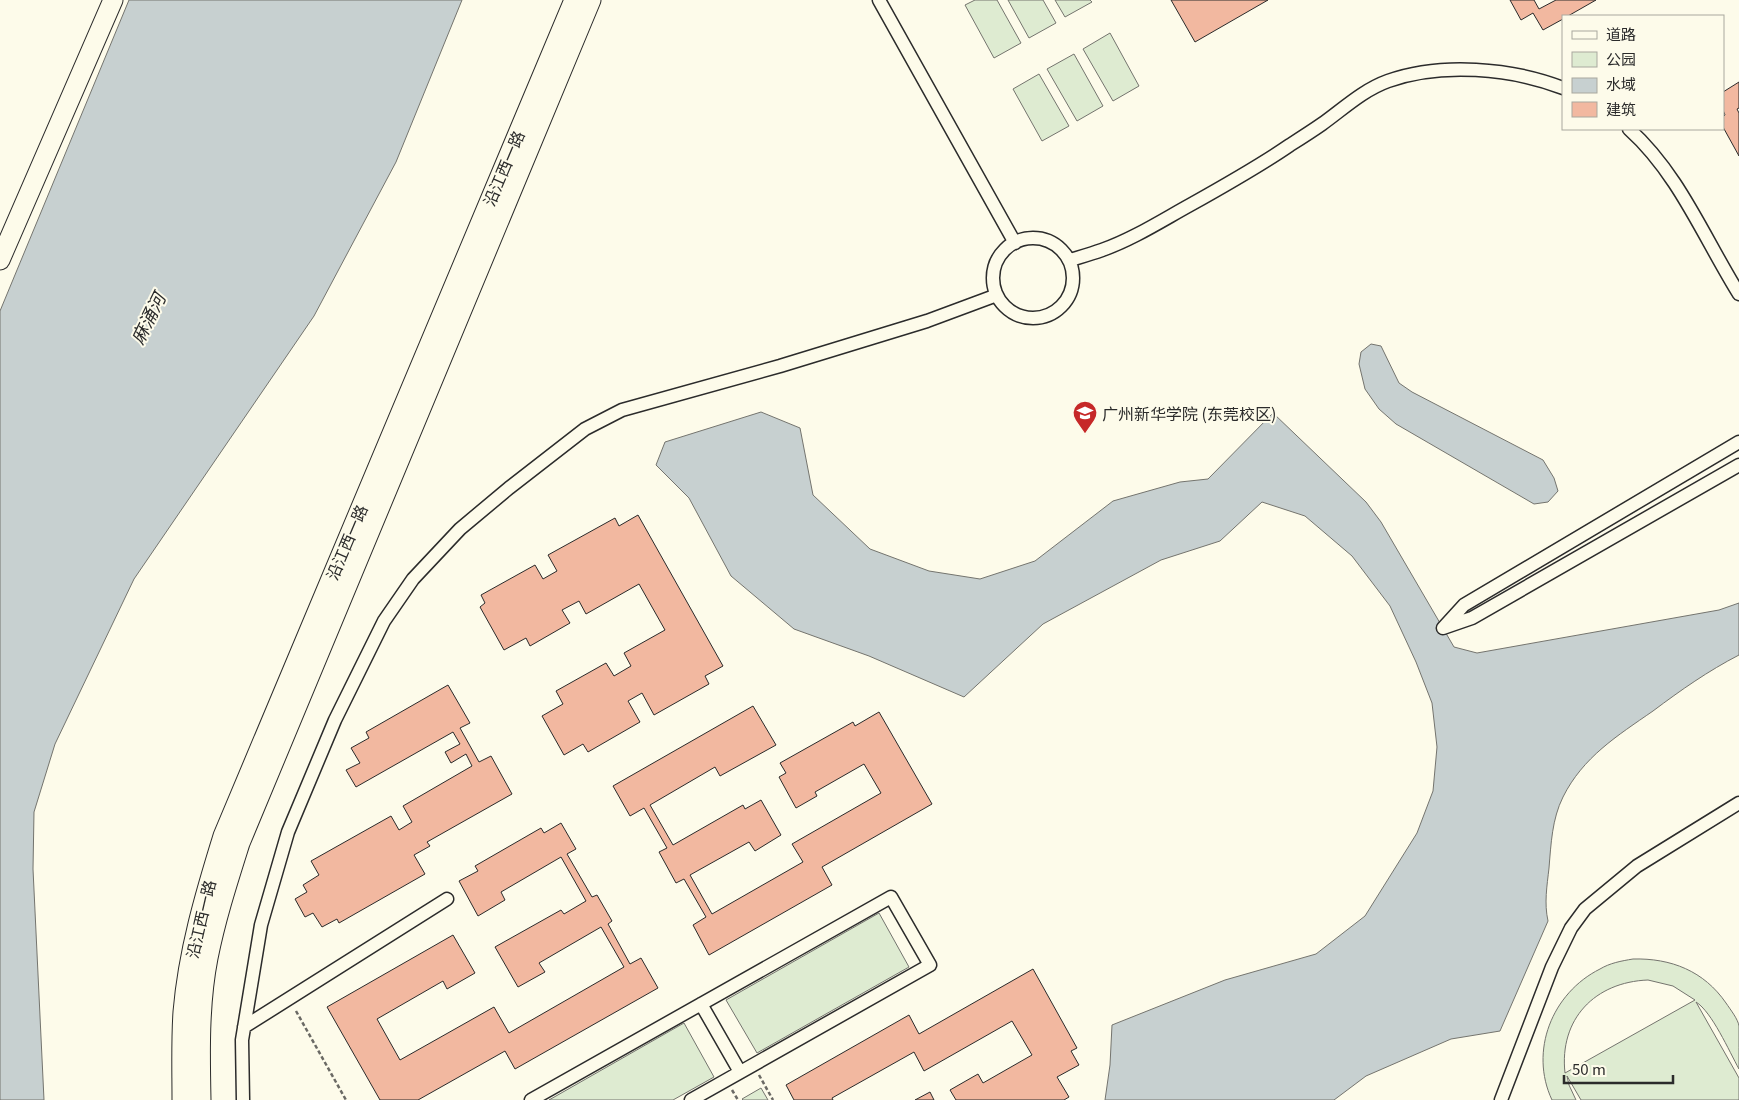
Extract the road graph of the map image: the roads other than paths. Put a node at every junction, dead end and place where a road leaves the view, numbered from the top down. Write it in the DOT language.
graph roads {
  1 [pos="113,0"];
  2 [pos="574,0"];
  3 [pos="591,0"];
  4 [pos="879,0"];
  5 [pos="1562,88"];
  6 [pos="1630,130"];
  7 [pos="1015,243"];
  8 [pos="0,260"];
  9 [pos="1070,260"];
  10 [pos="1739,294"];
  11 [pos="997,295"];
  12 [pos="1739,442"];
  13 [pos="1739,466"];
  14 [pos="1739,803"];
  15 [pos="447,898"];
  16 [pos="701,1004"];
  17 [pos="244,1027"];
  18 [pos="740,1072"];
  19 [pos="1501,1099"];
  20 [pos="182,1100"];
  21 [pos="201,1100"];
  22 [pos="243,1100"];
  23 [pos="531,1100"];
  24 [pos="691,1100"];
  1 -- 8 [label="street"];
  2 -- 20 [label="street, 沿江西一路"];
  3 -- 21 [label="street, 沿江西一路"];
  4 -- 7 [label="street"];
  5 -- 9 [label="street"];
  6 -- 10 [label="street"];
  7 -- 9 [label="street"];
  7 -- 11 [label="street"];
  9 -- 11 [label="street"];
  11 -- 17 [label="street"];
  12 -- 13 [label="street"];
  14 -- 19 [label="street"];
  15 -- 17 [label="street"];
  16 -- 18 [label="street"];
  16 -- 18 [label="street"];
  16 -- 23 [label="street"];
  17 -- 22 [label="street"];
  18 -- 24 [label="street"];
}
